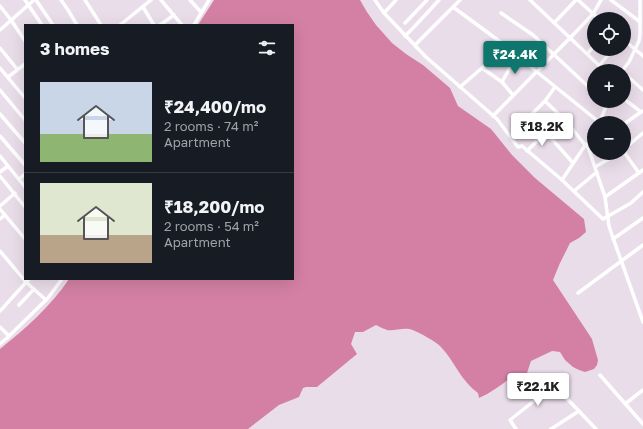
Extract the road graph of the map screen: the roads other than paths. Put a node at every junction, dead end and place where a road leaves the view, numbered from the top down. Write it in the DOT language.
graph roads {
  1 [pos="25,0"];
  2 [pos="35,0"];
  3 [pos="61,0"];
  4 [pos="85,0"];
  5 [pos="152,0"];
  6 [pos="161,0"];
  7 [pos="190,0"];
  8 [pos="209,0"];
  9 [pos="375,0"];
  10 [pos="396,0"];
  11 [pos="427,0"];
  12 [pos="439,0"];
  13 [pos="460,0"];
  14 [pos="530,0"];
  15 [pos="577,0"];
  16 [pos="601,0"];
  17 [pos="611,0"];
  18 [pos="640,0"];
  19 [pos="28,4"];
  20 [pos="0,6"];
  21 [pos="143,7"];
  22 [pos="453,7"];
  23 [pos="641,9"];
  24 [pos="201,12"];
  25 [pos="591,12"];
  26 [pos="594,12"];
  27 [pos="384,13"];
  28 [pos="501,13"];
  29 [pos="174,15"];
  30 [pos="12,20"];
  31 [pos="587,20"];
  32 [pos="405,22"];
  33 [pos="639,22"];
  34 [pos="554,23"];
  35 [pos="41,24"];
  36 [pos="52,24"];
  37 [pos="76,24"];
  38 [pos="100,24"];
  39 [pos="121,24"];
  40 [pos="153,24"];
  41 [pos="161,24"];
  42 [pos="181,24"];
  43 [pos="195,24"];
  44 [pos="0,30"];
  45 [pos="405,36"];
  46 [pos="570,38"];
  47 [pos="24,39"];
  48 [pos="415,45"];
  49 [pos="506,46"];
  50 [pos="631,46"];
  51 [pos="0,48"];
  52 [pos="635,49"];
  53 [pos="587,54"];
  54 [pos="517,55"];
  55 [pos="555,55"];
  56 [pos="589,56"];
  57 [pos="608,56"];
  58 [pos="643,56"];
  59 [pos="597,64"];
  60 [pos="601,64"];
  61 [pos="627,64"];
  62 [pos="24,65"];
  63 [pos="0,68"];
  64 [pos="482,68"];
  65 [pos="17,70"];
  66 [pos="537,72"];
  67 [pos="8,77"];
  68 [pos="631,79"];
  69 [pos="502,82"];
  70 [pos="587,85"];
  71 [pos="460,87"];
  72 [pos="555,87"];
  73 [pos="0,90"];
  74 [pos="643,90"];
  75 [pos="514,95"];
  76 [pos="24,97"];
  77 [pos="545,100"];
  78 [pos="631,104"];
  79 [pos="642,112"];
  80 [pos="0,114"];
  81 [pos="493,116"];
  82 [pos="591,116"];
  83 [pos="24,119"];
  84 [pos="631,119"];
  85 [pos="643,133"];
  86 [pos="548,134"];
  87 [pos="0,136"];
  88 [pos="640,136"];
  89 [pos="643,140"];
  90 [pos="24,142"];
  91 [pos="631,143"];
  92 [pos="587,147"];
  93 [pos="587,149"];
  94 [pos="527,151"];
  95 [pos="0,156"];
  96 [pos="592,160"];
  97 [pos="607,160"];
  98 [pos="630,160"];
  99 [pos="24,164"];
  100 [pos="573,164"];
  101 [pos="8,166"];
  102 [pos="595,167"];
  103 [pos="643,170"];
  104 [pos="0,172"];
  105 [pos="597,172"];
  106 [pos="639,173"];
  107 [pos="24,175"];
  108 [pos="0,176"];
  109 [pos="19,179"];
  110 [pos="562,180"];
  111 [pos="24,186"];
  112 [pos="574,191"];
  113 [pos="643,192"];
  114 [pos="14,194"];
  115 [pos="605,197"];
  116 [pos="24,206"];
  117 [pos="0,208"];
  118 [pos="5,215"];
  119 [pos="608,217"];
  120 [pos="643,218"];
  121 [pos="0,219"];
  122 [pos="24,238"];
  123 [pos="613,239"];
  124 [pos="643,245"];
  125 [pos="0,251"];
  126 [pos="621,262"];
  127 [pos="24,278"];
  128 [pos="61,280"];
  129 [pos="27,281"];
  130 [pos="34,289"];
  131 [pos="578,293"];
  132 [pos="46,300"];
  133 [pos="0,303"];
  134 [pos="19,305"];
  135 [pos="2,309"];
  136 [pos="643,322"];
  137 [pos="0,327"];
  138 [pos="9,336"];
  139 [pos="0,344"];
  140 [pos="600,375"];
  141 [pos="643,390"];
  142 [pos="625,404"];
  143 [pos="580,411"];
  144 [pos="643,424"];
  145 [pos="516,429"];
  146 [pos="551,429"];
  147 [pos="596,429"];
  1 -- 19 [label="street"];
  2 -- 19 [label="street"];
  2 -- 36 [label="street"];
  3 -- 37 [label="street"];
  4 -- 38 [label="street"];
  5 -- 21 [label="street"];
  6 -- 29 [label="street"];
  7 -- 24 [label="street"];
  8 -- 24 [label="street"];
  9 -- 27 [label="street"];
  10 -- 27 [label="street"];
  11 -- 32 [label="street"];
  12 -- 45 [label="street"];
  13 -- 22 [label="street"];
  14 -- 34 [label="street"];
  15 -- 25 [label="street"];
  15 -- 34 [label="street"];
  16 -- 26 [label="street"];
  17 -- 33 [label="street"];
  18 -- 23 [label="street"];
  19 -- 30 [label="street"];
  19 -- 35 [label="street"];
  20 -- 30 [label="street"];
  21 -- 39 [label="street"];
  21 -- 40 [label="street"];
  22 -- 48 [label="street"];
  22 -- 49 [label="street"];
  23 -- 33 [label="street"];
  24 -- 43 [label="street"];
  27 -- 45 [label="street"];
  28 -- 55 [label="street"];
  29 -- 41 [label="street"];
  29 -- 42 [label="street"];
  30 -- 44 [label="street"];
  30 -- 47 [label="street"];
  31 -- 46 [label="street"];
  33 -- 52 [label="street"];
  34 -- 46 [label="street"];
  45 -- 48 [label="street"];
  46 -- 53 [label="street"];
  46 -- 55 [label="street"];
  48 -- 71 [label="street"];
  49 -- 54 [label="street"];
  49 -- 64 [label="street"];
  50 -- 52 [label="street"];
  51 -- 65 [label="street"];
  52 -- 58 [label="street"];
  52 -- 61 [label="street"];
  54 -- 66 [label="street"];
  54 -- 69 [label="street"];
  55 -- 66 [label="street"];
  55 -- 70 [label="street"];
  56 -- 59 [label="street"];
  57 -- 60 [label="street"];
  62 -- 65 [label="street"];
  63 -- 67 [label="street"];
  64 -- 69 [label="street"];
  64 -- 71 [label="street"];
  65 -- 67 [label="street"];
  66 -- 72 [label="street"];
  66 -- 75 [label="street"];
  67 -- 76 [label="street"];
  68 -- 74 [label="street"];
  69 -- 75 [label="street"];
  71 -- 81 [label="street"];
  72 -- 77 [label="street"];
  72 -- 82 [label="street"];
  73 -- 83 [label="street"];
  75 -- 81 [label="street"];
  77 -- 86 [label="street"];
  77 -- 92 [label="street"];
  78 -- 79 [label="street"];
  79 -- 84 [label="street"];
  80 -- 90 [label="street"];
  81 -- 94 [label="street"];
  85 -- 88 [label="street"];
  86 -- 94 [label="street"];
  86 -- 100 [label="street"];
  87 -- 99 [label="street"];
  88 -- 89 [label="street"];
  88 -- 91 [label="street"];
  93 -- 100 [label="street"];
  94 -- 110 [label="street"];
  95 -- 101 [label="street"];
  96 -- 102 [label="street"];
  97 -- 102 [label="street"];
  98 -- 106 [label="street"];
  100 -- 110 [label="street"];
  101 -- 104 [label="street"];
  101 -- 109 [label="street"];
  102 -- 105 [label="street"];
  103 -- 106 [label="street"];
  105 -- 112 [label="street"];
  105 -- 115 [label="street"];
  106 -- 115 [label="street"];
  107 -- 109 [label="street"];
  108 -- 114 [label="street"];
  109 -- 111 [label="street"];
  110 -- 112 [label="street"];
  112 -- 119 [label="street"];
  113 -- 119 [label="street"];
  114 -- 116 [label="street"];
  114 -- 117 [label="street"];
  115 -- 119 [label="street"];
  117 -- 118 [label="street"];
  118 -- 121 [label="street"];
  118 -- 122 [label="street"];
  119 -- 123 [label="street"];
  120 -- 123 [label="street"];
  123 -- 126 [label="street"];
  124 -- 126 [label="street"];
  125 -- 127 [label="street"];
  126 -- 131 [label="street"];
  126 -- 136 [label="street"];
  128 -- 132 [label="street"];
  129 -- 130 [label="street"];
  129 -- 135 [label="street"];
  130 -- 132 [label="street"];
  130 -- 134 [label="street"];
  132 -- 138 [label="street"];
  133 -- 135 [label="street"];
  137 -- 138 [label="street"];
  138 -- 139 [label="street"];
  140 -- 142 [label="street"];
  141 -- 142 [label="street"];
  142 -- 144 [label="street"];
  143 -- 145 [label="street"];
  143 -- 146 [label="street"];
  143 -- 147 [label="street"];
}
